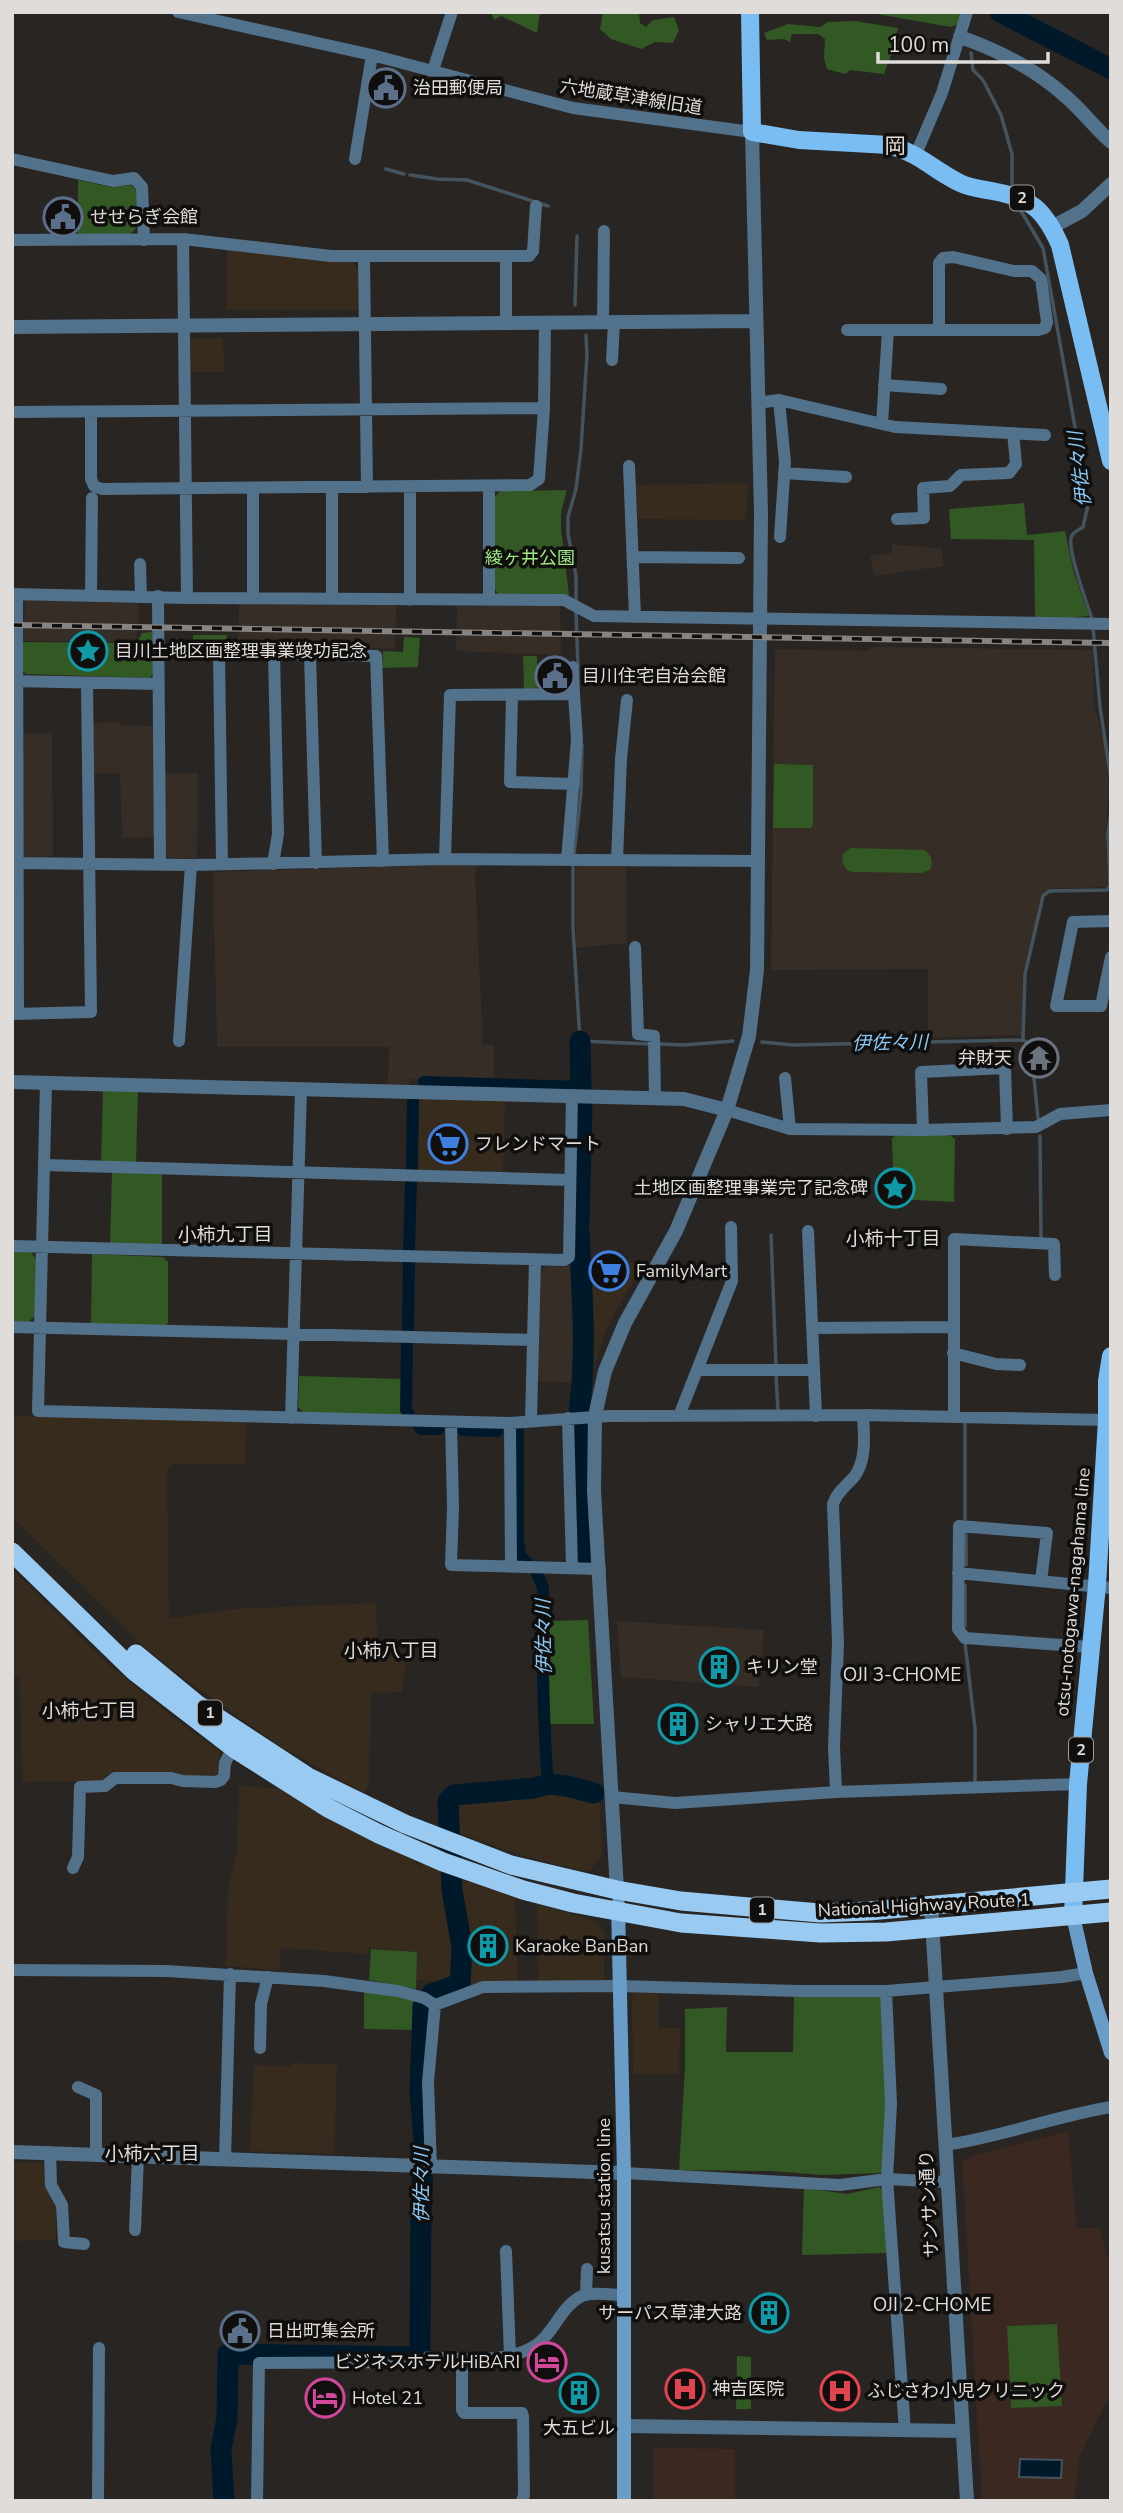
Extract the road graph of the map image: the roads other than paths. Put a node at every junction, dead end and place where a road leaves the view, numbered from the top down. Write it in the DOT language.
graph roads {
  1 [pos="178,12"];
  2 [pos="452,12"];
  3 [pos="750,12"];
  4 [pos="967,12"];
  5 [pos="960,34"];
  6 [pos="372,55"];
  7 [pos="433,71"];
  8 [pos="752,132"];
  9 [pos="1111,142"];
  10 [pos="916,154"];
  11 [pos="12,159"];
  12 [pos="355,159"];
  13 [pos="1108,192"];
  14 [pos="536,206"];
  15 [pos="1052,228"];
  16 [pos="604,231"];
  17 [pos="183,239"];
  18 [pos="12,240"];
  19 [pos="144,240"];
  20 [pos="506,256"];
  21 [pos="363,257"];
  22 [pos="755,321"];
  23 [pos="545,322"];
  24 [pos="608,322"];
  25 [pos="506,323"];
  26 [pos="365,324"];
  27 [pos="185,325"];
  28 [pos="12,327"];
  29 [pos="939,329"];
  30 [pos="847,330"];
  31 [pos="888,330"];
  32 [pos="612,360"];
  33 [pos="884,385"];
  34 [pos="941,389"];
  35 [pos="779,400"];
  36 [pos="758,403"];
  37 [pos="544,408"];
  38 [pos="366,410"];
  39 [pos="186,411"];
  40 [pos="12,412"];
  41 [pos="91,412"];
  42 [pos="882,424"];
  43 [pos="1013,433"];
  44 [pos="1045,435"];
  45 [pos="1111,461"];
  46 [pos="629,466"];
  47 [pos="784,474"];
  48 [pos="846,477"];
  49 [pos="410,486"];
  50 [pos="489,486"];
  51 [pos="368,487"];
  52 [pos="253,488"];
  53 [pos="332,488"];
  54 [pos="186,489"];
  55 [pos="92,498"];
  56 [pos="761,514"];
  57 [pos="781,514"];
  58 [pos="897,519"];
  59 [pos="780,537"];
  60 [pos="633,557"];
  61 [pos="739,558"];
  62 [pos="140,564"];
  63 [pos="14,594"];
  64 [pos="91,596"];
  65 [pos="158,596"];
  66 [pos="141,597"];
  67 [pos="187,598"];
  68 [pos="253,598"];
  69 [pos="332,599"];
  70 [pos="489,599"];
  71 [pos="410,600"];
  72 [pos="635,617"];
  73 [pos="761,620"];
  74 [pos="1099,624"];
  75 [pos="274,653"];
  76 [pos="310,655"];
  77 [pos="573,667"];
  78 [pos="14,681"];
  79 [pos="87,682"];
  80 [pos="158,684"];
  81 [pos="574,694"];
  82 [pos="512,696"];
  83 [pos="627,700"];
  84 [pos="573,784"];
  85 [pos="445,859"];
  86 [pos="568,860"];
  87 [pos="617,860"];
  88 [pos="383,861"];
  89 [pos="759,861"];
  90 [pos="16,863"];
  91 [pos="89,863"];
  92 [pos="316,863"];
  93 [pos="222,864"];
  94 [pos="272,864"];
  95 [pos="160,865"];
  96 [pos="191,865"];
  97 [pos="1111,921"];
  98 [pos="635,947"];
  99 [pos="1111,957"];
  100 [pos="15,1014"];
  101 [pos="179,1041"];
  102 [pos="785,1078"];
  103 [pos="12,1082"];
  104 [pos="46,1083"];
  105 [pos="301,1090"];
  106 [pos="572,1095"];
  107 [pos="655,1098"];
  108 [pos="727,1110"];
  109 [pos="1111,1110"];
  110 [pos="790,1129"];
  111 [pos="1007,1129"];
  112 [pos="923,1130"];
  113 [pos="44,1165"];
  114 [pos="299,1173"];
  115 [pos="569,1180"];
  116 [pos="731,1227"];
  117 [pos="807,1231"];
  118 [pos="12,1246"];
  119 [pos="41,1247"];
  120 [pos="297,1254"];
  121 [pos="535,1260"];
  122 [pos="1055,1275"];
  123 [pos="12,1327"];
  124 [pos="953,1327"];
  125 [pos="40,1328"];
  126 [pos="813,1328"];
  127 [pos="294,1334"];
  128 [pos="533,1340"];
  129 [pos="953,1353"];
  130 [pos="1111,1356"];
  131 [pos="1020,1364"];
  132 [pos="698,1370"];
  133 [pos="814,1370"];
  134 [pos="863,1415"];
  135 [pos="595,1416"];
  136 [pos="679,1416"];
  137 [pos="816,1416"];
  138 [pos="954,1417"];
  139 [pos="291,1418"];
  140 [pos="568,1418"];
  141 [pos="1107,1420"];
  142 [pos="531,1421"];
  143 [pos="450,1422"];
  144 [pos="510,1423"];
  145 [pos="12,1535"];
  146 [pos="12,1552"];
  147 [pos="511,1566"];
  148 [pos="572,1568"];
  149 [pos="600,1569"];
  150 [pos="958,1573"];
  151 [pos="1041,1580"];
  152 [pos="1105,1587"];
  153 [pos="1090,1647"];
  154 [pos="233,1747"];
  155 [pos="1078,1784"];
  156 [pos="836,1792"];
  157 [pos="612,1797"];
  158 [pos="73,1868"];
  159 [pos="1111,1889"];
  160 [pos="617,1890"];
  161 [pos="1074,1892"];
  162 [pos="931,1905"];
  163 [pos="618,1911"];
  164 [pos="1111,1912"];
  165 [pos="1073,1916"];
  166 [pos="932,1928"];
  167 [pos="12,1970"];
  168 [pos="1086,1973"];
  169 [pos="230,1974"];
  170 [pos="268,1977"];
  171 [pos="620,1986"];
  172 [pos="935,1987"];
  173 [pos="886,1991"];
  174 [pos="431,2003"];
  175 [pos="260,2048"];
  176 [pos="1111,2053"];
  177 [pos="78,2087"];
  178 [pos="1111,2107"];
  179 [pos="945,2146"];
  180 [pos="12,2152"];
  181 [pos="50,2152"];
  182 [pos="96,2154"];
  183 [pos="138,2155"];
  184 [pos="225,2160"];
  185 [pos="426,2168"];
  186 [pos="624,2173"];
  187 [pos="887,2179"];
  188 [pos="946,2182"];
  189 [pos="135,2230"];
  190 [pos="84,2244"];
  191 [pos="506,2251"];
  192 [pos="587,2269"];
  193 [pos="586,2295"];
  194 [pos="624,2295"];
  195 [pos="99,2348"];
  196 [pos="510,2356"];
  197 [pos="462,2360"];
  198 [pos="625,2426"];
  199 [pos="905,2431"];
  200 [pos="962,2431"];
  201 [pos="98,2501"];
  202 [pos="257,2501"];
  203 [pos="522,2501"];
  204 [pos="624,2501"];
  205 [pos="967,2501"];
  1 -- 6 [label="street, 六地蔵草津線旧道"];
  2 -- 7 [label="street"];
  3 -- 8 [label="main road"];
  4 -- 5 [label="street"];
  5 -- 9 [label="street"];
  5 -- 10 [label="street"];
  6 -- 7 [label="street, 六地蔵草津線旧道"];
  6 -- 12 [label="street"];
  7 -- 8 [label="street, 六地蔵草津線旧道"];
  8 -- 10 [label="main road, 2"];
  8 -- 22 [label="street"];
  10 -- 15 [label="main road, 2"];
  11 -- 19 [label="street"];
  13 -- 15 [label="street"];
  14 -- 20 [label="street"];
  15 -- 45 [label="main road, 2"];
  16 -- 24 [label="street"];
  17 -- 19 [label="street"];
  17 -- 21 [label="street"];
  17 -- 27 [label="street"];
  18 -- 19 [label="street"];
  20 -- 21 [label="street"];
  20 -- 25 [label="street"];
  21 -- 26 [label="street"];
  22 -- 24 [label="street"];
  22 -- 36 [label="street"];
  23 -- 24 [label="street"];
  23 -- 25 [label="street"];
  23 -- 37 [label="street"];
  24 -- 32 [label="street"];
  25 -- 26 [label="street"];
  26 -- 27 [label="street"];
  26 -- 38 [label="street"];
  27 -- 28 [label="street"];
  27 -- 39 [label="street"];
  29 -- 29 [label="street"];
  29 -- 31 [label="street"];
  30 -- 31 [label="street"];
  31 -- 33 [label="street"];
  33 -- 34 [label="street"];
  33 -- 42 [label="street"];
  35 -- 36 [label="street"];
  35 -- 42 [label="street"];
  35 -- 47 [label="street"];
  36 -- 56 [label="street"];
  37 -- 38 [label="street"];
  37 -- 50 [label="street"];
  38 -- 39 [label="street"];
  38 -- 51 [label="street"];
  39 -- 41 [label="street"];
  39 -- 54 [label="street"];
  40 -- 41 [label="street"];
  41 -- 54 [label="street"];
  42 -- 43 [label="street"];
  43 -- 44 [label="street"];
  43 -- 58 [label="street"];
  46 -- 60 [label="street"];
  47 -- 48 [label="street"];
  47 -- 57 [label="street"];
  49 -- 50 [label="street"];
  49 -- 51 [label="street"];
  49 -- 71 [label="street"];
  50 -- 70 [label="street"];
  51 -- 53 [label="street"];
  52 -- 53 [label="street"];
  52 -- 54 [label="street"];
  52 -- 68 [label="street"];
  53 -- 69 [label="street"];
  54 -- 67 [label="street"];
  55 -- 64 [label="street"];
  56 -- 57 [label="street"];
  56 -- 73 [label="street"];
  57 -- 59 [label="street"];
  60 -- 61 [label="street"];
  60 -- 72 [label="street"];
  62 -- 66 [label="street"];
  63 -- 64 [label="street"];
  63 -- 78 [label="street"];
  64 -- 66 [label="street"];
  65 -- 66 [label="street"];
  65 -- 67 [label="street"];
  65 -- 80 [label="street"];
  67 -- 68 [label="street"];
  68 -- 69 [label="street"];
  69 -- 71 [label="street"];
  70 -- 71 [label="street"];
  70 -- 72 [label="street"];
  72 -- 73 [label="street"];
  73 -- 74 [label="street"];
  73 -- 89 [label="street"];
  75 -- 76 [label="street"];
  75 -- 93 [label="street"];
  75 -- 94 [label="street"];
  76 -- 88 [label="street"];
  76 -- 92 [label="street"];
  77 -- 81 [label="street"];
  78 -- 79 [label="street"];
  78 -- 90 [label="street"];
  79 -- 80 [label="street"];
  79 -- 91 [label="street"];
  80 -- 95 [label="street"];
  81 -- 82 [label="street"];
  81 -- 84 [label="street"];
  82 -- 84 [label="street"];
  82 -- 85 [label="street"];
  83 -- 87 [label="street"];
  84 -- 86 [label="street"];
  85 -- 86 [label="street"];
  85 -- 88 [label="street"];
  86 -- 87 [label="street"];
  87 -- 89 [label="street"];
  88 -- 92 [label="street"];
  89 -- 108 [label="street"];
  90 -- 91 [label="street"];
  90 -- 100 [label="street"];
  91 -- 95 [label="street"];
  91 -- 100 [label="street"];
  92 -- 94 [label="street"];
  93 -- 94 [label="street"];
  93 -- 96 [label="street"];
  95 -- 96 [label="street"];
  96 -- 101 [label="street"];
  97 -- 99 [label="street"];
  98 -- 107 [label="street"];
  102 -- 110 [label="street"];
  103 -- 104 [label="street"];
  104 -- 105 [label="street"];
  104 -- 113 [label="street"];
  105 -- 106 [label="street"];
  105 -- 114 [label="street"];
  106 -- 107 [label="street"];
  106 -- 115 [label="street"];
  107 -- 108 [label="street"];
  108 -- 110 [label="street"];
  108 -- 135 [label="street"];
  109 -- 111 [label="street"];
  110 -- 112 [label="street"];
  111 -- 112 [label="street"];
  111 -- 112 [label="street"];
  113 -- 114 [label="street"];
  113 -- 119 [label="street"];
  114 -- 115 [label="street"];
  114 -- 120 [label="street"];
  115 -- 121 [label="street"];
  116 -- 132 [label="street"];
  117 -- 126 [label="street"];
  118 -- 119 [label="street"];
  119 -- 120 [label="street"];
  119 -- 125 [label="street"];
  120 -- 121 [label="street"];
  120 -- 127 [label="street"];
  121 -- 128 [label="street"];
  122 -- 124 [label="street"];
  123 -- 125 [label="street"];
  124 -- 126 [label="street"];
  124 -- 129 [label="street"];
  125 -- 127 [label="street"];
  125 -- 139 [label="street"];
  126 -- 133 [label="street"];
  127 -- 128 [label="street"];
  127 -- 139 [label="street"];
  128 -- 142 [label="street"];
  129 -- 131 [label="street"];
  129 -- 138 [label="street"];
  130 -- 141 [label="main road, otsu-notogawa-nagahama line / 2"];
  132 -- 133 [label="street"];
  132 -- 136 [label="street"];
  133 -- 137 [label="street"];
  134 -- 137 [label="street"];
  134 -- 138 [label="street"];
  134 -- 156 [label="street"];
  135 -- 136 [label="street"];
  135 -- 140 [label="street"];
  135 -- 149 [label="street"];
  136 -- 137 [label="street"];
  138 -- 141 [label="street"];
  139 -- 143 [label="street"];
  140 -- 142 [label="street"];
  140 -- 148 [label="street"];
  141 -- 152 [label="main road, otsu-notogawa-nagahama line / 2"];
  142 -- 144 [label="street"];
  143 -- 144 [label="street"];
  143 -- 147 [label="street"];
  144 -- 147 [label="street"];
  145 -- 160 [label="highway, National Highway Route 1 / 1"];
  146 -- 154 [label="highway, National Highway Route 1 / 1"];
  147 -- 148 [label="street"];
  148 -- 149 [label="street"];
  149 -- 157 [label="street"];
  150 -- 151 [label="street"];
  150 -- 151 [label="street"];
  150 -- 153 [label="street"];
  151 -- 152 [label="street"];
  152 -- 153 [label="main road, otsu-notogawa-nagahama line / 2"];
  153 -- 155 [label="main road, otsu-notogawa-nagahama line / 2"];
  154 -- 158 [label="street"];
  154 -- 163 [label="highway, National Highway Route 1 / 1"];
  155 -- 156 [label="street"];
  155 -- 161 [label="main road, otsu-notogawa-nagahama line / 2"];
  156 -- 157 [label="street"];
  157 -- 160 [label="street"];
  159 -- 161 [label="highway, National Highway Route 1 / 1"];
  160 -- 162 [label="highway, National Highway Route 1 / 1"];
  160 -- 163 [label="main road, kusatsu station line"];
  161 -- 162 [label="highway, National Highway Route 1 / 1"];
  161 -- 165 [label="main road, otsu-notogawa-nagahama line / 2"];
  162 -- 166 [label="street, サンサン通り"];
  163 -- 166 [label="highway, National Highway Route 1 / 1"];
  163 -- 171 [label="main road, kusatsu station line"];
  164 -- 165 [label="highway, National Highway Route 1 / 1"];
  165 -- 166 [label="highway, National Highway Route 1 / 1"];
  165 -- 168 [label="main road"];
  166 -- 172 [label="street, サンサン通り"];
  167 -- 169 [label="street"];
  168 -- 172 [label="street"];
  168 -- 176 [label="main road"];
  169 -- 170 [label="street"];
  169 -- 184 [label="street"];
  170 -- 174 [label="street"];
  170 -- 175 [label="street"];
  171 -- 173 [label="street"];
  171 -- 174 [label="street"];
  171 -- 186 [label="main road, kusatsu station line"];
  172 -- 173 [label="street"];
  172 -- 179 [label="street, サンサン通り"];
  173 -- 187 [label="street"];
  174 -- 185 [label="street"];
  177 -- 182 [label="street"];
  178 -- 179 [label="street"];
  179 -- 188 [label="street, サンサン通り"];
  180 -- 181 [label="street"];
  181 -- 182 [label="street"];
  181 -- 190 [label="street"];
  182 -- 183 [label="street"];
  183 -- 184 [label="street"];
  183 -- 189 [label="street"];
  184 -- 185 [label="street"];
  185 -- 186 [label="street"];
  186 -- 187 [label="street"];
  186 -- 194 [label="main road, kusatsu station line"];
  187 -- 188 [label="street"];
  187 -- 199 [label="street"];
  188 -- 200 [label="street, サンサン通り"];
  191 -- 196 [label="street"];
  192 -- 193 [label="street"];
  193 -- 194 [label="street"];
  193 -- 196 [label="street"];
  194 -- 198 [label="main road, kusatsu station line"];
  195 -- 201 [label="street"];
  196 -- 197 [label="street"];
  197 -- 202 [label="street"];
  197 -- 203 [label="street"];
  198 -- 199 [label="street"];
  198 -- 204 [label="main road, kusatsu station line"];
  199 -- 200 [label="street"];
  200 -- 205 [label="street, サンサン通り"];
}
